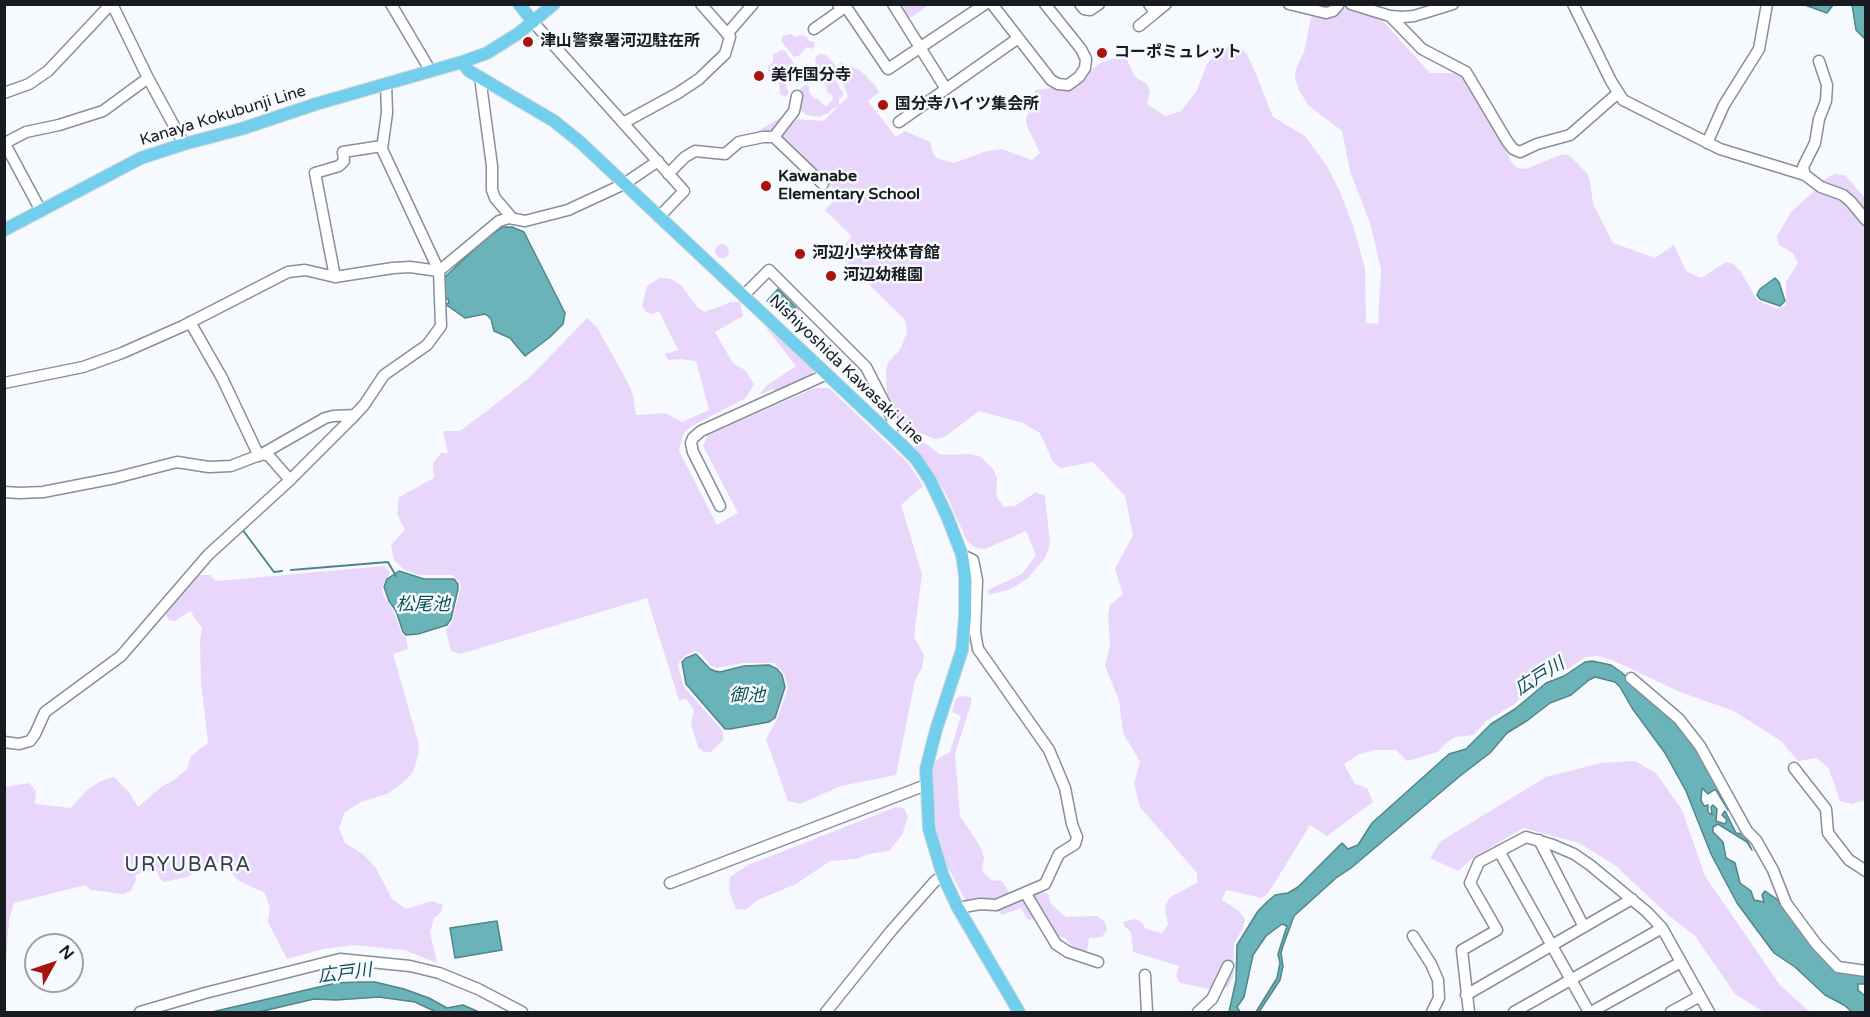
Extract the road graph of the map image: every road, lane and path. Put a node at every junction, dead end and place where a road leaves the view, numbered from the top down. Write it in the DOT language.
graph roads {
  1 [pos="111,4"];
  2 [pos="391,4"];
  3 [pos="519,4"];
  4 [pos="554,4"];
  5 [pos="701,4"];
  6 [pos="753,4"];
  7 [pos="838,4"];
  8 [pos="844,4"];
  9 [pos="893,4"];
  10 [pos="985,4"];
  11 [pos="992,4"];
  12 [pos="1045,4"];
  13 [pos="1080,4"];
  14 [pos="1099,4"];
  15 [pos="1166,4"];
  16 [pos="1289,4"];
  17 [pos="1339,4"];
  18 [pos="1351,4"];
  19 [pos="1453,4"];
  20 [pos="1573,4"];
  21 [pos="1767,4"];
  22 [pos="1152,9"];
  23 [pos="1390,16"];
  24 [pos="533,22"];
  25 [pos="1138,26"];
  26 [pos="814,29"];
  27 [pos="727,34"];
  28 [pos="1017,39"];
  29 [pos="919,48"];
  30 [pos="1819,61"];
  31 [pos="462,62"];
  32 [pos="430,70"];
  33 [pos="480,77"];
  34 [pos="148,78"];
  35 [pos="386,84"];
  36 [pos="946,89"];
  37 [pos="4,93"];
  38 [pos="1618,93"];
  39 [pos="797,96"];
  40 [pos="899,122"];
  41 [pos="623,123"];
  42 [pos="774,136"];
  43 [pos="5,142"];
  44 [pos="1707,143"];
  45 [pos="184,144"];
  46 [pos="382,146"];
  47 [pos="657,162"];
  48 [pos="668,174"];
  49 [pos="1805,175"];
  50 [pos="624,184"];
  51 [pos="823,184"];
  52 [pos="41,211"];
  53 [pos="659,217"];
  54 [pos="512,218"];
  55 [pos="1866,220"];
  56 [pos="4,230"];
  57 [pos="439,271"];
  58 [pos="334,277"];
  59 [pos="744,295"];
  60 [pos="190,322"];
  61 [pos="827,374"];
  62 [pos="4,383"];
  63 [pos="355,415"];
  64 [pos="891,434"];
  65 [pos="261,455"];
  66 [pos="290,480"];
  67 [pos="4,492"];
  68 [pos="720,506"];
  69 [pos="962,555"];
  70 [pos="1631,678"];
  71 [pos="4,742"];
  72 [pos="1794,768"];
  73 [pos="926,784"];
  74 [pos="1539,840"];
  75 [pos="1498,851"];
  76 [pos="1866,871"];
  77 [pos="943,876"];
  78 [pos="670,884"];
  79 [pos="1026,894"];
  80 [pos="1632,899"];
  81 [pos="958,908"];
  82 [pos="1584,927"];
  83 [pos="1662,928"];
  84 [pos="1413,936"];
  85 [pos="1551,945"];
  86 [pos="1098,962"];
  87 [pos="1681,962"];
  88 [pos="1228,966"];
  89 [pos="1866,971"];
  90 [pos="1145,975"];
  91 [pos="1570,979"];
  92 [pos="1466,995"];
  93 [pos="1700,996"];
  94 [pos="140,1012"];
  95 [pos="522,1012"];
  96 [pos="826,1012"];
  97 [pos="1019,1012"];
  98 [pos="1147,1012"];
  99 [pos="1198,1012"];
  100 [pos="1432,1012"];
  101 [pos="1469,1012"];
  102 [pos="1514,1012"];
  103 [pos="1590,1012"];
  104 [pos="1671,1012"];
  105 [pos="1709,1012"];
  1 -- 34 [label="street"];
  1 -- 37 [label="street"];
  2 -- 32 [label="street"];
  3 -- 24 [label="main road"];
  4 -- 24 [label="main road"];
  5 -- 27 [label="street"];
  6 -- 27 [label="street"];
  7 -- 26 [label="street"];
  8 -- 29 [label="street"];
  9 -- 29 [label="street"];
  10 -- 29 [label="street"];
  11 -- 28 [label="street"];
  12 -- 28 [label="street"];
  13 -- 14 [label="street"];
  15 -- 22 [label="street"];
  16 -- 17 [label="street"];
  18 -- 23 [label="street"];
  19 -- 23 [label="street"];
  20 -- 38 [label="street"];
  21 -- 44 [label="street"];
  22 -- 25 [label="street"];
  23 -- 38 [label="street"];
  24 -- 31 [label="main road"];
  24 -- 41 [label="street"];
  27 -- 41 [label="street"];
  28 -- 36 [label="street"];
  29 -- 36 [label="street"];
  30 -- 49 [label="street"];
  31 -- 32 [label="main road, Kanaya Kokubunji Line"];
  31 -- 33 [label="main road, Nishiyoshida Kawasaki Line"];
  32 -- 35 [label="main road, Kanaya Kokubunji Line"];
  33 -- 50 [label="main road, Nishiyoshida Kawasaki Line"];
  33 -- 54 [label="street"];
  34 -- 43 [label="street"];
  34 -- 45 [label="street"];
  35 -- 45 [label="main road, Kanaya Kokubunji Line"];
  35 -- 46 [label="street"];
  36 -- 40 [label="street"];
  38 -- 44 [label="street"];
  39 -- 42 [label="street"];
  41 -- 47 [label="street"];
  42 -- 48 [label="street"];
  42 -- 51 [label="street"];
  43 -- 52 [label="street"];
  44 -- 49 [label="street"];
  45 -- 52 [label="main road, Kanaya Kokubunji Line"];
  46 -- 57 [label="street"];
  46 -- 58 [label="street"];
  47 -- 48 [label="street"];
  47 -- 50 [label="street"];
  48 -- 53 [label="street"];
  49 -- 55 [label="street"];
  50 -- 53 [label="main road, Nishiyoshida Kawasaki Line"];
  50 -- 54 [label="street"];
  52 -- 56 [label="main road, Kanaya Kokubunji Line"];
  53 -- 59 [label="main road, Nishiyoshida Kawasaki Line"];
  54 -- 57 [label="street"];
  57 -- 58 [label="street"];
  57 -- 63 [label="street"];
  58 -- 60 [label="street"];
  59 -- 61 [label="main road, Nishiyoshida Kawasaki Line"];
  59 -- 64 [label="street"];
  60 -- 62 [label="street"];
  60 -- 65 [label="street"];
  61 -- 64 [label="main road, Nishiyoshida Kawasaki Line"];
  61 -- 68 [label="street"];
  63 -- 65 [label="street"];
  63 -- 66 [label="street"];
  64 -- 69 [label="main road, Nishiyoshida Kawasaki Line"];
  65 -- 66 [label="street"];
  65 -- 67 [label="street"];
  66 -- 71 [label="street"];
  69 -- 73 [label="main road, Nishiyoshida Kawasaki Line"];
  69 -- 79 [label="street"];
  70 -- 89 [label="street"];
  72 -- 76 [label="street"];
  73 -- 77 [label="main road, Nishiyoshida Kawasaki Line"];
  73 -- 78 [label="street"];
  74 -- 75 [label="street"];
  74 -- 80 [label="street"];
  74 -- 82 [label="street"];
  75 -- 85 [label="street"];
  75 -- 92 [label="street"];
  77 -- 81 [label="main road, Nishiyoshida Kawasaki Line"];
  77 -- 96 [label="street"];
  79 -- 81 [label="street"];
  79 -- 86 [label="street"];
  80 -- 82 [label="street"];
  80 -- 83 [label="street"];
  81 -- 97 [label="main road, Nishiyoshida Kawasaki Line"];
  82 -- 85 [label="street"];
  83 -- 87 [label="street"];
  83 -- 91 [label="street"];
  84 -- 100 [label="street"];
  85 -- 91 [label="street"];
  85 -- 92 [label="street"];
  87 -- 93 [label="street"];
  87 -- 103 [label="street"];
  88 -- 99 [label="street"];
  90 -- 98 [label="street"];
  91 -- 102 [label="street"];
  91 -- 103 [label="street"];
  92 -- 101 [label="street"];
  93 -- 104 [label="street"];
  93 -- 105 [label="street"];
  94 -- 95 [label="street"];
}
